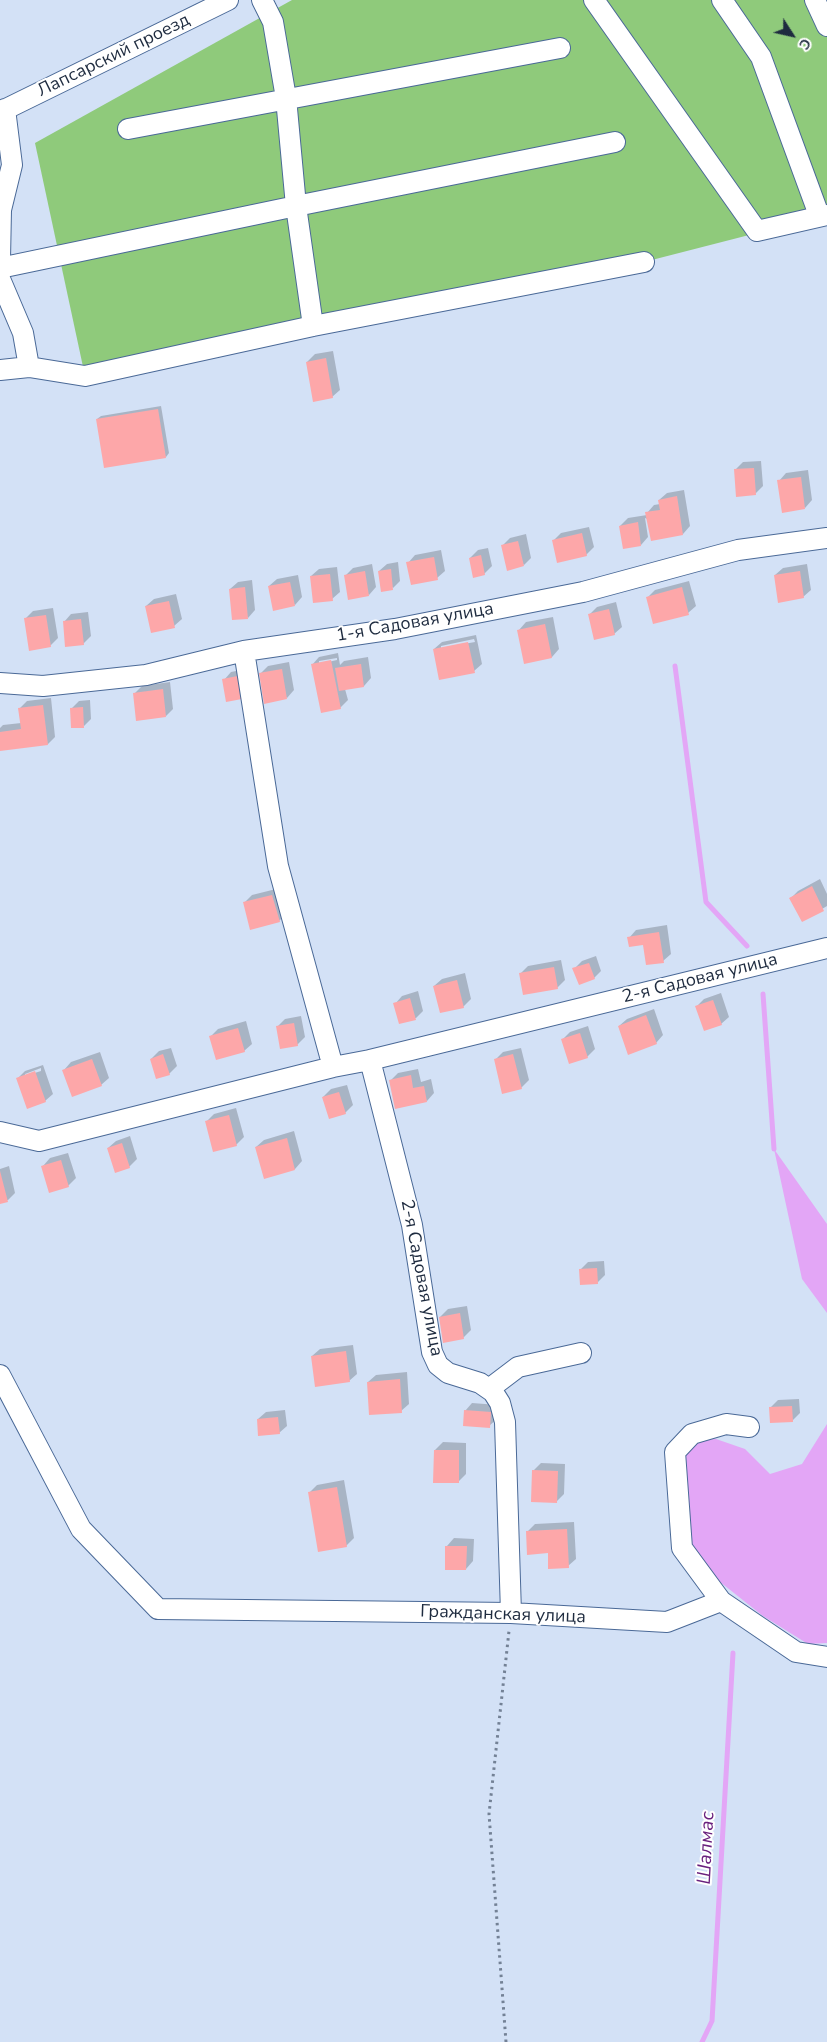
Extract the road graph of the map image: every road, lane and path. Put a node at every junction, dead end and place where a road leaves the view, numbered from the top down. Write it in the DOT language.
graph roads {
  1 [pos="228,0"];
  2 [pos="262,0"];
  3 [pos="594,0"];
  4 [pos="722,0"];
  5 [pos="814,0"];
  6 [pos="827,26"];
  7 [pos="560,48"];
  8 [pos="286,98"];
  9 [pos="3,111"];
  10 [pos="128,129"];
  11 [pos="615,142"];
  12 [pos="296,206"];
  13 [pos="823,215"];
  14 [pos="0,259"];
  15 [pos="644,262"];
  16 [pos="0,268"];
  17 [pos="0,279"];
  18 [pos="313,326"];
  19 [pos="29,367"];
  20 [pos="0,370"];
  21 [pos="827,538"];
  22 [pos="244,651"];
  23 [pos="0,683"];
  24 [pos="827,948"];
  25 [pos="370,1060"];
  26 [pos="333,1067"];
  27 [pos="0,1132"];
  28 [pos="581,1353"];
  29 [pos="0,1375"];
  30 [pos="489,1389"];
  31 [pos="749,1427"];
  32 [pos="721,1601"];
  33 [pos="511,1613"];
  34 [pos="827,1658"];
  35 [pos="506,2042"];
  1 -- 9 [label="street, Лапсарский проезд"];
  2 -- 8 [label="street"];
  3 -- 13 [label="street"];
  4 -- 13 [label="street"];
  5 -- 6 [label="street"];
  7 -- 8 [label="street"];
  8 -- 10 [label="street"];
  8 -- 12 [label="street"];
  9 -- 14 [label="street"];
  11 -- 12 [label="street"];
  12 -- 16 [label="street"];
  12 -- 18 [label="street"];
  15 -- 18 [label="street"];
  17 -- 19 [label="street"];
  18 -- 19 [label="street"];
  19 -- 20 [label="street"];
  21 -- 22 [label="street, 1-я Садовая улица"];
  22 -- 23 [label="street, 1-я Садовая улица"];
  22 -- 26 [label="street"];
  24 -- 25 [label="street, 2-я Садовая улица"];
  25 -- 26 [label="street, 2-я Садовая улица"];
  25 -- 30 [label="street, 2-я Садовая улица"];
  26 -- 27 [label="street, 2-я Садовая улица"];
  28 -- 30 [label="street"];
  29 -- 33 [label="street, Гражданская улица"];
  30 -- 33 [label="street"];
  31 -- 32 [label="street"];
  32 -- 33 [label="street, Гражданская улица"];
  32 -- 34 [label="street"];
  33 -- 35 [label="path"];
}
